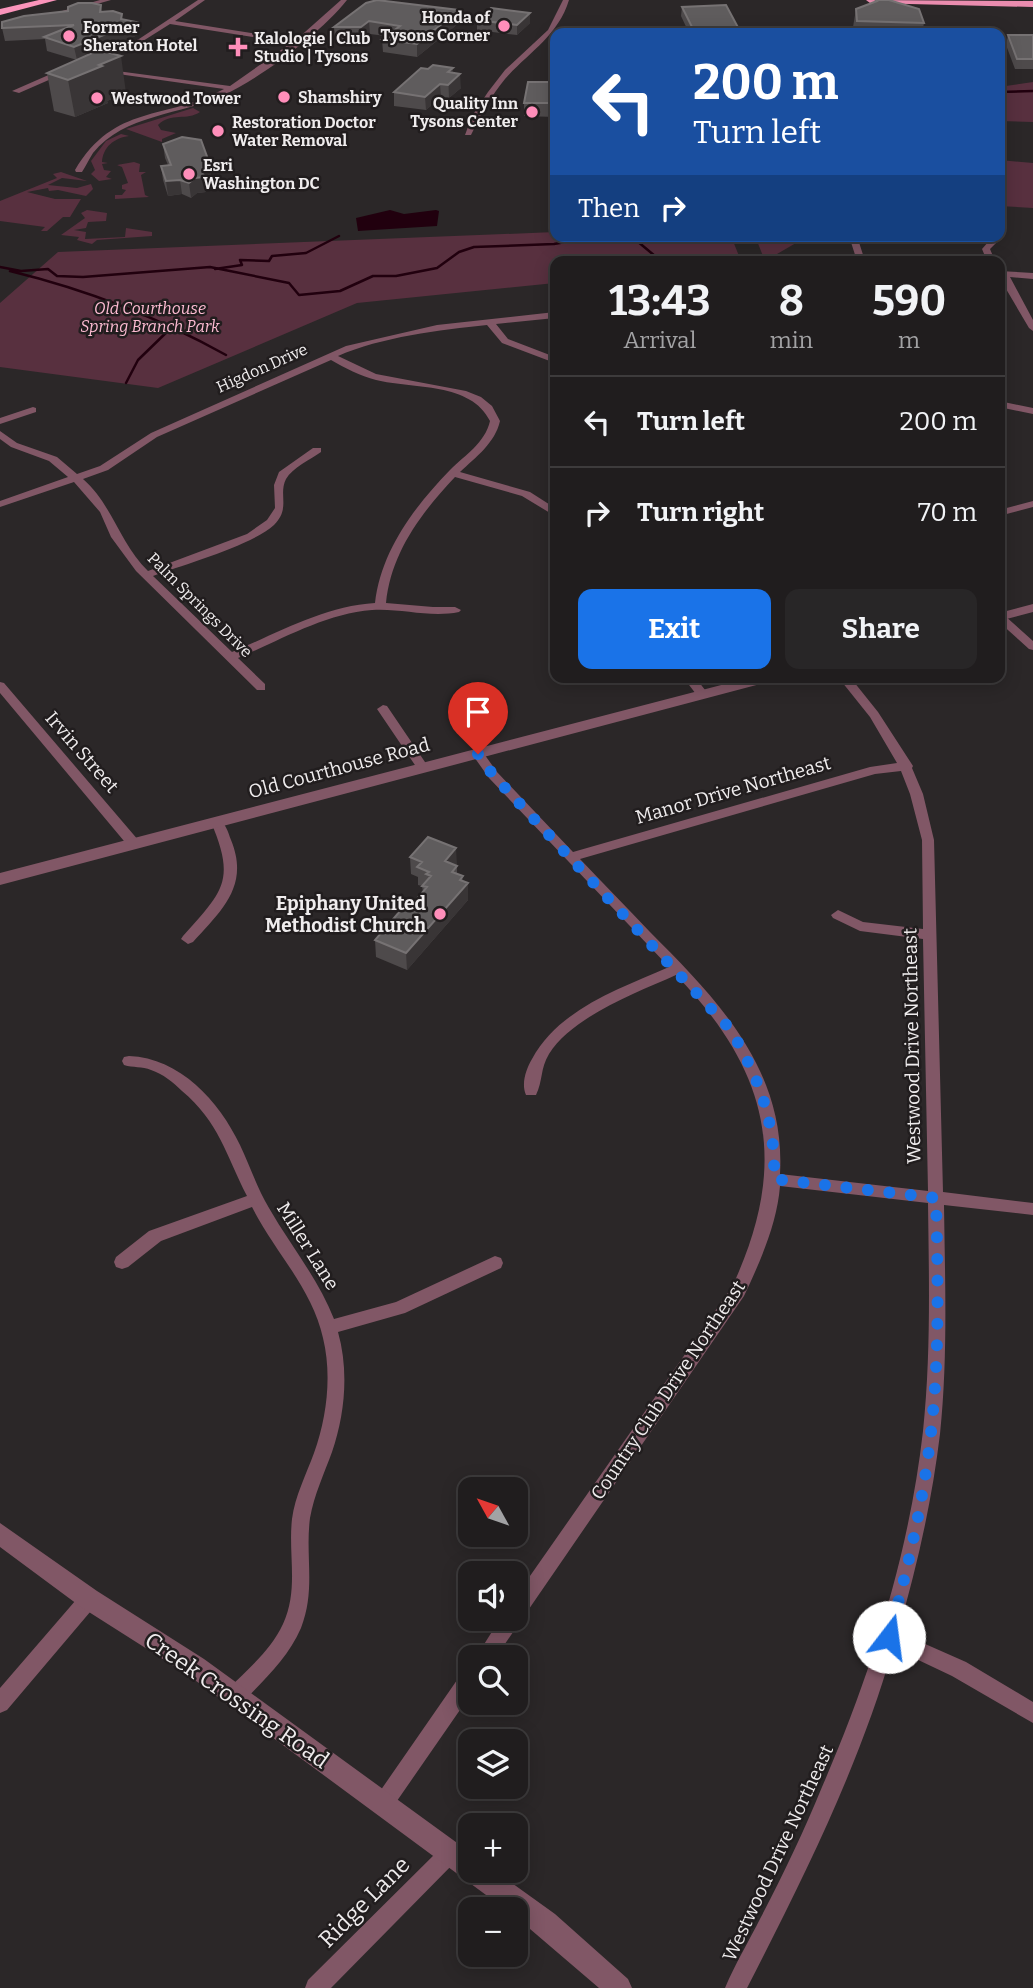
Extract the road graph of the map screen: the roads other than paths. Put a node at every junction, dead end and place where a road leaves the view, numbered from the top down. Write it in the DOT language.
graph roads {
  1 [pos="108,0"];
  2 [pos="202,0"];
  3 [pos="344,0"];
  4 [pos="566,0"];
  5 [pos="870,0"];
  6 [pos="48,1"];
  7 [pos="1033,4"];
  8 [pos="0,14"];
  9 [pos="37,19"];
  10 [pos="170,22"];
  11 [pos="555,28"];
  12 [pos="550,33"];
  13 [pos="295,42"];
  14 [pos="78,66"];
  15 [pos="232,88"];
  16 [pos="16,92"];
  17 [pos="468,133"];
  18 [pos="79,170"];
  19 [pos="992,243"];
  20 [pos="989,256"];
  21 [pos="1005,274"];
  22 [pos="1033,276"];
  23 [pos="1005,279"];
  24 [pos="550,316"];
  25 [pos="489,322"];
  26 [pos="1033,328"];
  27 [pos="330,355"];
  28 [pos="550,358"];
  29 [pos="1005,405"];
  30 [pos="33,410"];
  31 [pos="1033,411"];
  32 [pos="0,421"];
  33 [pos="0,434"];
  34 [pos="317,450"];
  35 [pos="453,473"];
  36 [pos="76,478"];
  37 [pos="0,504"];
  38 [pos="1033,504"];
  39 [pos="550,510"];
  40 [pos="1005,511"];
  41 [pos="146,575"];
  42 [pos="380,606"];
  43 [pos="1033,608"];
  44 [pos="455,610"];
  45 [pos="1005,615"];
  46 [pos="1005,622"];
  47 [pos="1033,647"];
  48 [pos="230,657"];
  49 [pos="694,683"];
  50 [pos="748,683"];
  51 [pos="850,683"];
  52 [pos="0,686"];
  53 [pos="261,687"];
  54 [pos="703,695"];
  55 [pos="383,709"];
  56 [pos="478,754"];
  57 [pos="907,766"];
  58 [pos="423,768"];
  59 [pos="217,822"];
  60 [pos="134,845"];
  61 [pos="570,857"];
  62 [pos="0,879"];
  63 [pos="838,915"];
  64 [pos="931,935"];
  65 [pos="188,939"];
  66 [pos="677,969"];
  67 [pos="129,1061"];
  68 [pos="531,1091"];
  69 [pos="774,1179"];
  70 [pos="936,1198"];
  71 [pos="256,1199"];
  72 [pos="1033,1209"];
  73 [pos="122,1262"];
  74 [pos="495,1263"];
  75 [pos="329,1327"];
  76 [pos="0,1534"];
  77 [pos="528,1595"];
  78 [pos="89,1599"];
  79 [pos="889,1637"];
  80 [pos="235,1696"];
  81 [pos="458,1696"];
  82 [pos="0,1703"];
  83 [pos="1033,1713"];
  84 [pos="383,1804"];
  85 [pos="450,1853"];
  86 [pos="458,1859"];
  87 [pos="490,1883"];
  88 [pos="316,1988"];
  89 [pos="619,1988"];
  90 [pos="736,1988"];
  1 -- 9 [label="street"];
  2 -- 10 [label="street"];
  3 -- 13 [label="street"];
  4 -- 11 [label="street"];
  5 -- 7 [label="highway"];
  6 -- 8 [label="highway"];
  10 -- 13 [label="street"];
  10 -- 15 [label="street"];
  12 -- 17 [label="street"];
  13 -- 15 [label="street"];
  14 -- 16 [label="street"];
  15 -- 18 [label="street"];
  19 -- 20 [label="street"];
  21 -- 22 [label="street"];
  23 -- 26 [label="street"];
  24 -- 25 [label="street, Higdon Drive"];
  25 -- 27 [label="street, Higdon Drive"];
  25 -- 28 [label="street"];
  27 -- 35 [label="street"];
  27 -- 36 [label="street, Higdon Drive"];
  29 -- 31 [label="street"];
  30 -- 32 [label="street"];
  33 -- 36 [label="street, Palm Springs Drive"];
  34 -- 41 [label="street"];
  35 -- 39 [label="street"];
  35 -- 42 [label="street"];
  36 -- 37 [label="street, Higdon Drive"];
  36 -- 41 [label="street, Palm Springs Drive"];
  38 -- 40 [label="street"];
  41 -- 48 [label="street, Palm Springs Drive"];
  42 -- 44 [label="street"];
  42 -- 48 [label="street"];
  43 -- 45 [label="street"];
  46 -- 47 [label="street"];
  48 -- 53 [label="street, Palm Springs Drive"];
  49 -- 54 [label="street"];
  50 -- 54 [label="street, Old Courthouse Road"];
  51 -- 57 [label="street, Westwood Drive Northeast"];
  52 -- 60 [label="street, Irvin Street"];
  54 -- 56 [label="street, Old Courthouse Road"];
  55 -- 58 [label="street"];
  56 -- 58 [label="street, Old Courthouse Road"];
  56 -- 61 [label="street, Country Club Drive Northeast"];
  57 -- 61 [label="street, Manor Drive Northeast"];
  57 -- 64 [label="street, Westwood Drive Northeast"];
  58 -- 59 [label="street, Old Courthouse Road"];
  59 -- 60 [label="street, Old Courthouse Road"];
  59 -- 65 [label="street"];
  60 -- 62 [label="street, Old Courthouse Road"];
  61 -- 66 [label="street, Country Club Drive Northeast"];
  63 -- 64 [label="street"];
  64 -- 70 [label="street, Westwood Drive Northeast"];
  66 -- 68 [label="street"];
  66 -- 69 [label="street, Country Club Drive Northeast"];
  67 -- 71 [label="street, Miller Lane"];
  69 -- 70 [label="street"];
  69 -- 77 [label="street, Country Club Drive Northeast"];
  70 -- 72 [label="street"];
  70 -- 79 [label="street, Westwood Drive Northeast"];
  71 -- 73 [label="street"];
  71 -- 75 [label="street, Miller Lane"];
  74 -- 75 [label="street"];
  75 -- 80 [label="street, Miller Lane"];
  76 -- 78 [label="street, Creek Crossing Road"];
  78 -- 80 [label="street, Creek Crossing Road"];
  78 -- 82 [label="street"];
  79 -- 83 [label="street"];
  79 -- 90 [label="street, Westwood Drive Northeast"];
  80 -- 84 [label="street, Creek Crossing Road"];
  81 -- 84 [label="street"];
  84 -- 85 [label="street, Creek Crossing Road"];
  85 -- 86 [label="street, Creek Crossing Road"];
  85 -- 88 [label="street, Ridge Lane"];
  87 -- 89 [label="street, Creek Crossing Road"];
}
